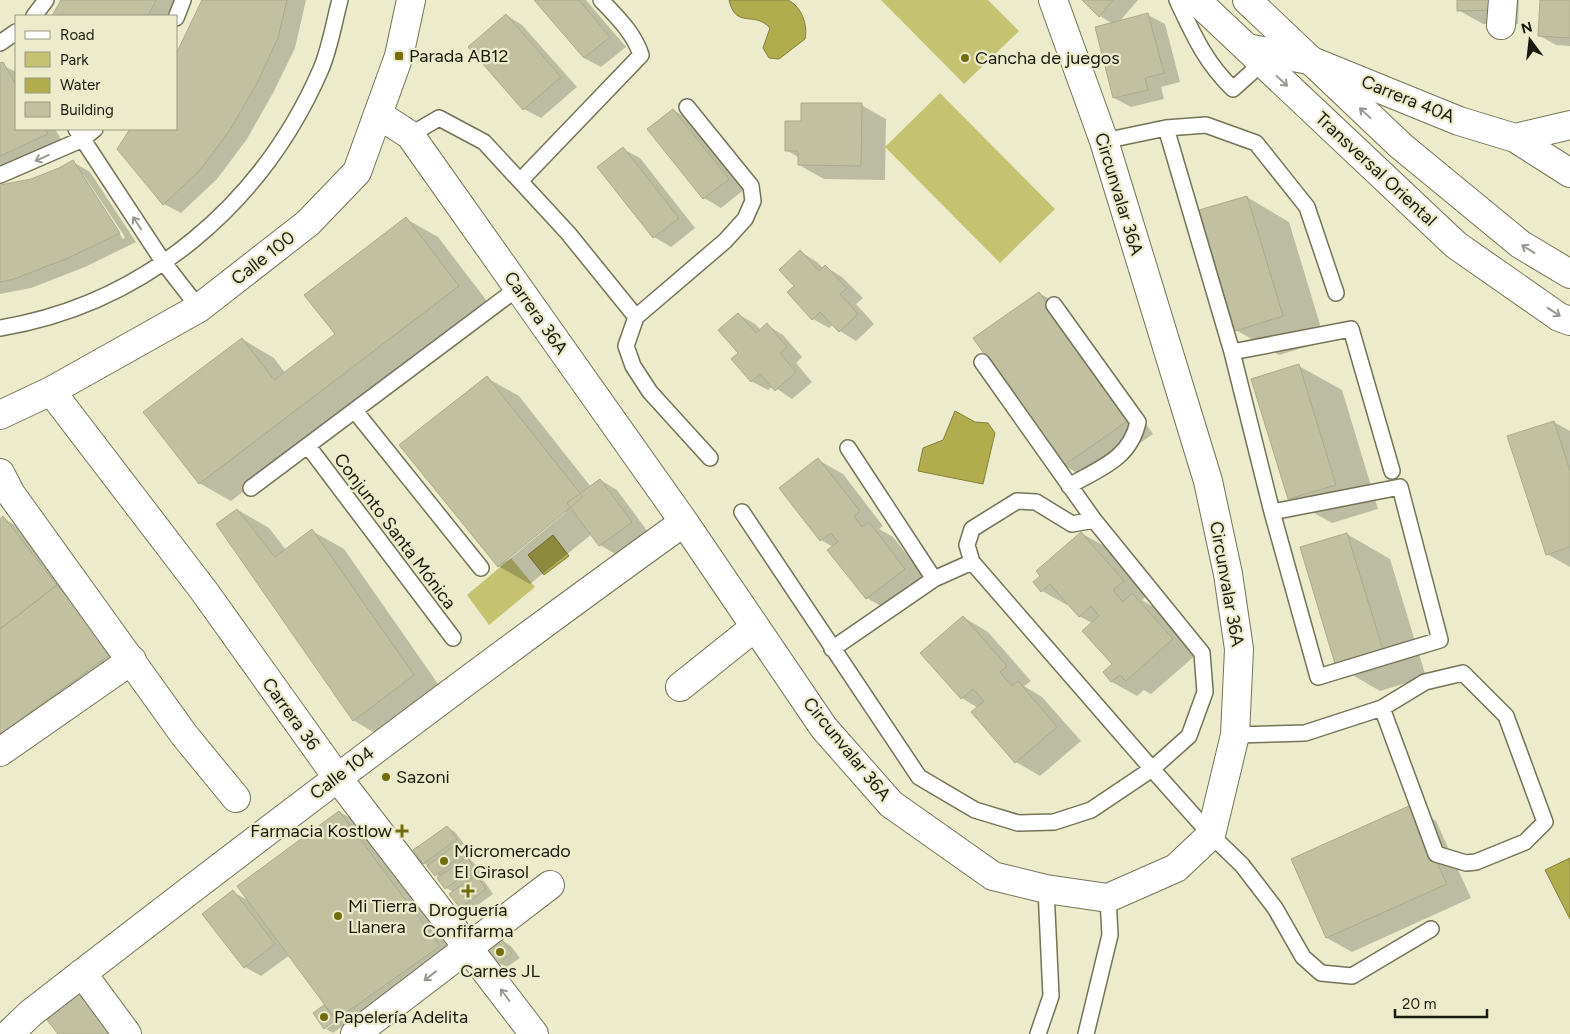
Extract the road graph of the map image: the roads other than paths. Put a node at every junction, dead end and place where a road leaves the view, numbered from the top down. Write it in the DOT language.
graph roads {
  1 [pos="46,0"];
  2 [pos="183,0"];
  3 [pos="340,0"];
  4 [pos="411,0"];
  5 [pos="601,0"];
  6 [pos="1053,0"];
  7 [pos="1176,0"];
  8 [pos="1196,0"];
  9 [pos="1247,0"];
  10 [pos="35,15"];
  11 [pos="177,15"];
  12 [pos="15,34"];
  13 [pos="0,43"];
  14 [pos="1254,55"];
  15 [pos="1310,60"];
  16 [pos="687,107"];
  17 [pos="379,115"];
  18 [pos="1570,126"];
  19 [pos="1166,128"];
  20 [pos="92,130"];
  21 [pos="80,134"];
  22 [pos="410,135"];
  23 [pos="1515,138"];
  24 [pos="1104,141"];
  25 [pos="1570,172"];
  26 [pos="0,174"];
  27 [pos="521,180"];
  28 [pos="164,264"];
  29 [pos="1570,274"];
  30 [pos="518,288"];
  31 [pos="1336,293"];
  32 [pos="187,294"];
  33 [pos="1054,305"];
  34 [pos="636,317"];
  35 [pos="1570,321"];
  36 [pos="0,328"];
  37 [pos="1232,352"];
  38 [pos="982,362"];
  39 [pos="51,391"];
  40 [pos="355,410"];
  41 [pos="0,415"];
  42 [pos="308,446"];
  43 [pos="848,448"];
  44 [pos="710,458"];
  45 [pos="1392,471"];
  46 [pos="1069,486"];
  47 [pos="251,488"];
  48 [pos="4,490"];
  49 [pos="742,512"];
  50 [pos="1272,512"];
  51 [pos="1094,520"];
  52 [pos="684,522"];
  53 [pos="972,562"];
  54 [pos="481,568"];
  55 [pos="934,579"];
  56 [pos="755,627"];
  57 [pos="453,638"];
  58 [pos="832,649"];
  59 [pos="132,660"];
  60 [pos="680,687"];
  61 [pos="1382,708"];
  62 [pos="1235,734"];
  63 [pos="0,752"];
  64 [pos="1152,769"];
  65 [pos="337,777"];
  66 [pos="236,798"];
  67 [pos="1211,834"];
  68 [pos="550,885"];
  69 [pos="1046,889"];
  70 [pos="1108,898"];
  71 [pos="1431,929"];
  72 [pos="468,946"];
  73 [pos="82,973"];
  74 [pos="8,1034"];
  75 [pos="127,1034"];
  76 [pos="354,1034"];
  77 [pos="534,1034"];
  78 [pos="1038,1034"];
  79 [pos="1086,1034"];
  1 -- 10 [label="lane"];
  2 -- 11 [label="lane"];
  3 -- 28 [label="lane"];
  4 -- 17 [label="street, Calle 100"];
  5 -- 27 [label="lane"];
  6 -- 24 [label="street, Circunvalar 36A"];
  7 -- 14 [label="lane"];
  8 -- 14 [label="street, Transversal Oriental"];
  9 -- 15 [label="street, Transversal Oriental"];
  12 -- 13 [label="lane"];
  14 -- 15 [label="street, Carrera 40A"];
  14 -- 35 [label="street, Transversal Oriental, one-way"];
  15 -- 23 [label="street, Carrera 40A"];
  29 -- 15 [label="street, Transversal Oriental, one-way"];
  16 -- 34 [label="lane"];
  17 -- 22 [label="street, Carrera 36A"];
  17 -- 32 [label="street, Calle 100"];
  18 -- 23 [label="street"];
  19 -- 24 [label="lane"];
  19 -- 31 [label="lane"];
  19 -- 37 [label="lane"];
  20 -- 21 [label="lane"];
  21 -- 26 [label="lane, one-way"];
  28 -- 21 [label="lane, one-way"];
  22 -- 27 [label="lane"];
  22 -- 30 [label="street, Carrera 36A"];
  23 -- 25 [label="street, Carrera 40A"];
  24 -- 62 [label="street, Circunvalar 36A"];
  27 -- 34 [label="lane"];
  28 -- 32 [label="lane"];
  28 -- 36 [label="lane"];
  30 -- 40 [label="lane, Conjunto Santa Mónica"];
  30 -- 52 [label="street, Carrera 36A"];
  32 -- 39 [label="street, Calle 100"];
  33 -- 46 [label="lane"];
  34 -- 44 [label="lane"];
  37 -- 45 [label="lane"];
  37 -- 50 [label="lane"];
  38 -- 46 [label="lane"];
  39 -- 41 [label="street, Calle 100"];
  39 -- 65 [label="street, Carrera 36"];
  40 -- 42 [label="lane, Conjunto Santa Mónica"];
  40 -- 54 [label="lane"];
  42 -- 47 [label="lane, Conjunto Santa Mónica"];
  42 -- 57 [label="lane, Conjunto Santa Mónica"];
  43 -- 55 [label="lane"];
  46 -- 51 [label="lane"];
  48 -- 59 [label="street"];
  49 -- 58 [label="lane"];
  50 -- 50 [label="lane"];
  51 -- 53 [label="lane"];
  51 -- 64 [label="lane"];
  52 -- 56 [label="street, Circunvalar 36A"];
  52 -- 65 [label="street, Calle 104"];
  53 -- 55 [label="lane"];
  53 -- 64 [label="lane"];
  55 -- 58 [label="lane"];
  56 -- 60 [label="street"];
  56 -- 69 [label="street, Circunvalar 36A"];
  58 -- 64 [label="lane"];
  59 -- 63 [label="street"];
  59 -- 66 [label="street"];
  61 -- 61 [label="lane"];
  61 -- 62 [label="lane"];
  62 -- 67 [label="street, Circunvalar 36A"];
  64 -- 67 [label="lane"];
  65 -- 72 [label="street, Carrera 36"];
  65 -- 73 [label="street, Calle 104"];
  67 -- 70 [label="street"];
  67 -- 71 [label="lane"];
  68 -- 72 [label="street"];
  69 -- 70 [label="street, Circunvalar 36A"];
  69 -- 78 [label="lane"];
  70 -- 79 [label="lane"];
  72 -- 76 [label="street, one-way"];
  77 -- 72 [label="street, Carrera 36, one-way"];
  73 -- 74 [label="street, Calle 104"];
  73 -- 75 [label="street"];
}
